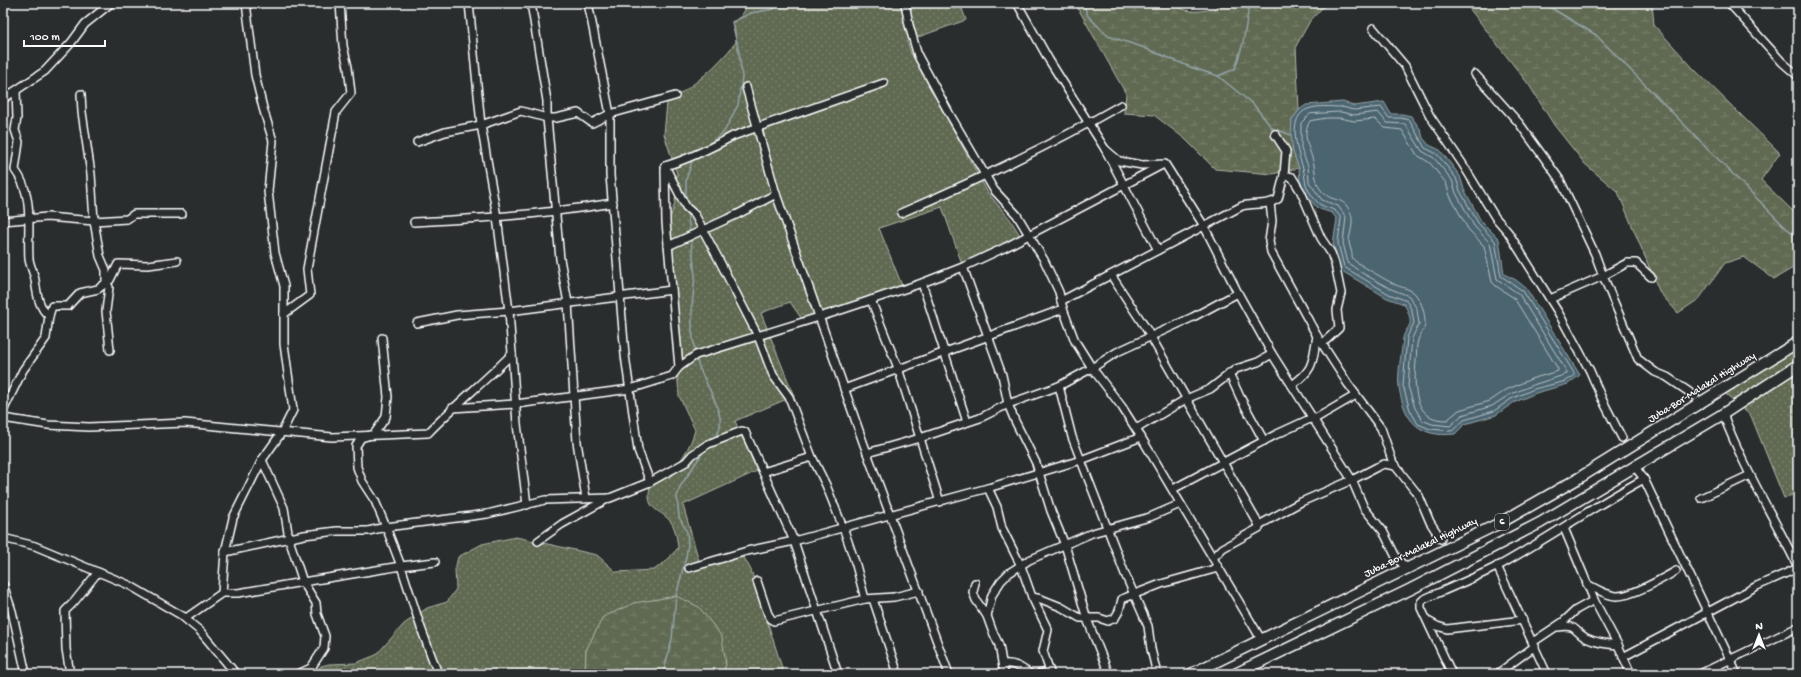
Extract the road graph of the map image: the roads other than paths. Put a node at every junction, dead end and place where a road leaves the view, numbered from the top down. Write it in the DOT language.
graph roads {
  1 [pos="111,3"];
  2 [pos="246,3"];
  3 [pos="340,3"];
  4 [pos="469,3"];
  5 [pos="531,3"];
  6 [pos="588,3"];
  7 [pos="905,3"];
  8 [pos="1017,3"];
  9 [pos="1729,3"];
  10 [pos="1373,28"];
  11 [pos="1475,74"];
  12 [pos="1798,76"];
  13 [pos="884,83"];
  14 [pos="746,87"];
  15 [pos="16,91"];
  16 [pos="81,94"];
  17 [pos="674,96"];
  18 [pos="3,98"];
  19 [pos="1121,105"];
  20 [pos="610,114"];
  21 [pos="547,118"];
  22 [pos="1090,123"];
  23 [pos="481,125"];
  24 [pos="758,127"];
  25 [pos="1275,134"];
  26 [pos="418,142"];
  27 [pos="1105,149"];
  28 [pos="1165,164"];
  29 [pos="665,166"];
  30 [pos="985,174"];
  31 [pos="1284,175"];
  32 [pos="1123,184"];
  33 [pos="776,194"];
  34 [pos="613,203"];
  35 [pos="1270,203"];
  36 [pos="555,212"];
  37 [pos="901,213"];
  38 [pos="182,214"];
  39 [pos="497,217"];
  40 [pos="30,220"];
  41 [pos="3,221"];
  42 [pos="94,221"];
  43 [pos="414,222"];
  44 [pos="1204,226"];
  45 [pos="703,231"];
  46 [pos="1028,234"];
  47 [pos="668,246"];
  48 [pos="1158,250"];
  49 [pos="178,261"];
  50 [pos="963,267"];
  51 [pos="1111,275"];
  52 [pos="1603,276"];
  53 [pos="1651,277"];
  54 [pos="106,282"];
  55 [pos="922,283"];
  56 [pos="672,290"];
  57 [pos="1238,293"];
  58 [pos="620,296"];
  59 [pos="1550,299"];
  60 [pos="871,300"];
  61 [pos="1061,301"];
  62 [pos="568,303"];
  63 [pos="1063,309"];
  64 [pos="509,311"];
  65 [pos="284,314"];
  66 [pos="49,316"];
  67 [pos="820,317"];
  68 [pos="418,323"];
  69 [pos="758,336"];
  70 [pos="988,336"];
  71 [pos="1317,336"];
  72 [pos="1149,337"];
  73 [pos="382,338"];
  74 [pos="1798,342"];
  75 [pos="1322,344"];
  76 [pos="110,350"];
  77 [pos="945,353"];
  78 [pos="512,354"];
  79 [pos="1272,354"];
  80 [pos="1798,365"];
  81 [pos="680,366"];
  82 [pos="898,368"];
  83 [pos="1092,368"];
  84 [pos="1229,373"];
  85 [pos="1292,385"];
  86 [pos="1058,386"];
  87 [pos="630,389"];
  88 [pos="844,389"];
  89 [pos="1356,394"];
  90 [pos="574,396"];
  91 [pos="1695,396"];
  92 [pos="1186,399"];
  93 [pos="516,404"];
  94 [pos="1008,404"];
  95 [pos="452,408"];
  96 [pos="3,412"];
  97 [pos="1723,414"];
  98 [pos="3,418"];
  99 [pos="1312,419"];
  100 [pos="967,422"];
  101 [pos="1136,429"];
  102 [pos="282,432"];
  103 [pos="374,434"];
  104 [pos="1141,437"];
  105 [pos="920,438"];
  106 [pos="1622,438"];
  107 [pos="1264,440"];
  108 [pos="867,453"];
  109 [pos="812,457"];
  110 [pos="262,460"];
  111 [pos="1081,460"];
  112 [pos="1222,463"];
  113 [pos="1396,466"];
  114 [pos="1635,467"];
  115 [pos="763,472"];
  116 [pos="1040,473"];
  117 [pos="1750,475"];
  118 [pos="1352,480"];
  119 [pos="1644,480"];
  120 [pos="650,482"];
  121 [pos="988,488"];
  122 [pos="1173,489"];
  123 [pos="586,498"];
  124 [pos="610,498"];
  125 [pos="1701,498"];
  126 [pos="940,502"];
  127 [pos="1180,504"];
  128 [pos="527,505"];
  129 [pos="891,515"];
  130 [pos="1259,525"];
  131 [pos="386,527"];
  132 [pos="843,527"];
  133 [pos="1108,528"];
  134 [pos="1564,528"];
  135 [pos="3,538"];
  136 [pos="289,539"];
  137 [pos="1441,539"];
  138 [pos="538,541"];
  139 [pos="794,541"];
  140 [pos="1065,545"];
  141 [pos="224,552"];
  142 [pos="1213,558"];
  143 [pos="434,562"];
  144 [pos="400,566"];
  145 [pos="1021,566"];
  146 [pos="1497,566"];
  147 [pos="689,568"];
  148 [pos="1218,568"];
  149 [pos="1798,568"];
  150 [pos="1408,569"];
  151 [pos="1676,571"];
  152 [pos="98,572"];
  153 [pos="303,582"];
  154 [pos="757,582"];
  155 [pos="975,583"];
  156 [pos="3,584"];
  157 [pos="1587,584"];
  158 [pos="919,591"];
  159 [pos="222,593"];
  160 [pos="1133,594"];
  161 [pos="1032,597"];
  162 [pos="869,599"];
  163 [pos="1594,600"];
  164 [pos="816,610"];
  165 [pos="1707,611"];
  166 [pos="988,616"];
  167 [pos="1087,619"];
  168 [pos="1523,620"];
  169 [pos="1428,621"];
  170 [pos="1554,627"];
  171 [pos="1798,627"];
  172 [pos="1261,639"];
  173 [pos="1534,644"];
  174 [pos="1618,645"];
  175 [pos="1623,657"];
  176 [pos="1731,660"];
  177 [pos="1002,664"];
  178 [pos="26,674"];
  179 [pos="70,674"];
  180 [pos="236,674"];
  181 [pos="298,674"];
  182 [pos="438,674"];
  183 [pos="838,674"];
  184 [pos="898,674"];
  185 [pos="949,674"];
  186 [pos="1004,674"];
  187 [pos="1030,674"];
  188 [pos="1039,674"];
  189 [pos="1109,674"];
  190 [pos="1157,674"];
  191 [pos="1191,674"];
  192 [pos="1235,674"];
  193 [pos="1452,674"];
  194 [pos="1498,674"];
  195 [pos="1547,674"];
  196 [pos="1631,674"];
  197 [pos="1700,674"];
  198 [pos="1738,674"];
  1 -- 15 [label="street"];
  2 -- 65 [label="street"];
  3 -- 65 [label="street"];
  4 -- 23 [label="street"];
  5 -- 21 [label="street"];
  6 -- 20 [label="street"];
  7 -- 30 [label="street"];
  8 -- 22 [label="street"];
  9 -- 12 [label="street"];
  10 -- 59 [label="street"];
  11 -- 52 [label="street"];
  13 -- 24 [label="street"];
  14 -- 24 [label="street"];
  15 -- 18 [label="street"];
  15 -- 40 [label="street"];
  16 -- 42 [label="street"];
  17 -- 20 [label="street"];
  19 -- 22 [label="street"];
  20 -- 21 [label="street"];
  20 -- 34 [label="street"];
  21 -- 23 [label="street"];
  21 -- 36 [label="street"];
  22 -- 27 [label="street"];
  22 -- 30 [label="street"];
  23 -- 26 [label="street"];
  23 -- 39 [label="street"];
  24 -- 29 [label="street"];
  24 -- 33 [label="street"];
  25 -- 31 [label="street"];
  27 -- 28 [label="street"];
  27 -- 32 [label="street"];
  28 -- 32 [label="street"];
  28 -- 44 [label="street"];
  29 -- 45 [label="street"];
  29 -- 47 [label="street"];
  30 -- 37 [label="street"];
  30 -- 46 [label="street"];
  31 -- 35 [label="street"];
  31 -- 75 [label="street"];
  32 -- 46 [label="street"];
  32 -- 48 [label="street"];
  33 -- 45 [label="street"];
  33 -- 67 [label="street"];
  34 -- 36 [label="street"];
  34 -- 58 [label="street"];
  35 -- 44 [label="street"];
  35 -- 71 [label="street"];
  36 -- 39 [label="street"];
  36 -- 62 [label="street"];
  38 -- 42 [label="street"];
  39 -- 43 [label="street"];
  39 -- 64 [label="street"];
  40 -- 41 [label="street"];
  40 -- 42 [label="street"];
  40 -- 66 [label="street"];
  42 -- 54 [label="street"];
  44 -- 48 [label="street"];
  44 -- 57 [label="street"];
  45 -- 47 [label="street"];
  45 -- 69 [label="street"];
  46 -- 50 [label="street"];
  46 -- 61 [label="street"];
  47 -- 56 [label="street"];
  48 -- 51 [label="street"];
  49 -- 54 [label="street"];
  50 -- 55 [label="street"];
  50 -- 70 [label="street"];
  51 -- 61 [label="street"];
  51 -- 72 [label="street"];
  52 -- 53 [label="street"];
  52 -- 59 [label="street"];
  52 -- 91 [label="street"];
  54 -- 66 [label="street"];
  54 -- 76 [label="street"];
  55 -- 60 [label="street"];
  55 -- 77 [label="street"];
  56 -- 58 [label="street"];
  56 -- 81 [label="street"];
  57 -- 72 [label="street"];
  57 -- 79 [label="street"];
  58 -- 62 [label="street"];
  58 -- 87 [label="street"];
  59 -- 106 [label="street"];
  60 -- 67 [label="street"];
  60 -- 82 [label="street"];
  61 -- 63 [label="street"];
  62 -- 64 [label="street"];
  62 -- 90 [label="street"];
  63 -- 70 [label="street"];
  63 -- 83 [label="street"];
  64 -- 68 [label="street"];
  64 -- 78 [label="street"];
  65 -- 102 [label="street"];
  66 -- 96 [label="street"];
  67 -- 69 [label="street"];
  67 -- 88 [label="street"];
  69 -- 81 [label="street"];
  69 -- 109 [label="street"];
  70 -- 77 [label="street"];
  70 -- 94 [label="street"];
  71 -- 75 [label="street"];
  71 -- 85 [label="street"];
  72 -- 83 [label="street"];
  72 -- 92 [label="street"];
  73 -- 103 [label="street"];
  74 -- 150 [label="highway, Juba-Bor-Malakal Highway / 6"];
  75 -- 89 [label="street"];
  77 -- 82 [label="street"];
  77 -- 100 [label="street"];
  78 -- 93 [label="street"];
  78 -- 95 [label="street"];
  79 -- 84 [label="street"];
  79 -- 85 [label="street"];
  80 -- 97 [label="highway, 6"];
  81 -- 87 [label="street"];
  82 -- 88 [label="street"];
  82 -- 105 [label="street"];
  83 -- 86 [label="street"];
  83 -- 101 [label="street"];
  84 -- 92 [label="street"];
  84 -- 107 [label="street"];
  85 -- 99 [label="street"];
  86 -- 94 [label="street"];
  86 -- 111 [label="street"];
  87 -- 90 [label="street"];
  87 -- 120 [label="street"];
  88 -- 108 [label="street"];
  89 -- 99 [label="street"];
  89 -- 113 [label="street"];
  90 -- 93 [label="street"];
  90 -- 123 [label="street"];
  92 -- 101 [label="street"];
  92 -- 112 [label="street"];
  93 -- 95 [label="street"];
  93 -- 128 [label="street"];
  94 -- 100 [label="street"];
  94 -- 116 [label="street"];
  95 -- 103 [label="street"];
  97 -- 114 [label="highway, 6"];
  97 -- 117 [label="street"];
  98 -- 102 [label="street"];
  99 -- 107 [label="street"];
  99 -- 118 [label="street"];
  100 -- 105 [label="street"];
  101 -- 104 [label="street"];
  102 -- 103 [label="street"];
  102 -- 110 [label="street"];
  103 -- 131 [label="street"];
  104 -- 111 [label="street"];
  104 -- 122 [label="street"];
  105 -- 108 [label="street"];
  105 -- 126 [label="street"];
  107 -- 112 [label="street"];
  108 -- 129 [label="street"];
  109 -- 115 [label="street"];
  109 -- 132 [label="street"];
  110 -- 136 [label="street"];
  110 -- 141 [label="street"];
  111 -- 116 [label="street"];
  111 -- 133 [label="street"];
  112 -- 122 [label="street"];
  112 -- 130 [label="street"];
  113 -- 118 [label="street"];
  113 -- 137 [label="street"];
  114 -- 119 [label="street"];
  114 -- 192 [label="highway, 6"];
  115 -- 120 [label="street"];
  115 -- 139 [label="street"];
  116 -- 121 [label="street"];
  116 -- 140 [label="street"];
  117 -- 125 [label="street"];
  117 -- 149 [label="street"];
  118 -- 130 [label="street"];
  118 -- 150 [label="street"];
  119 -- 134 [label="street"];
  119 -- 165 [label="street"];
  120 -- 124 [label="street"];
  121 -- 126 [label="street"];
  121 -- 145 [label="street"];
  122 -- 127 [label="street"];
  123 -- 124 [label="street"];
  123 -- 128 [label="street"];
  124 -- 138 [label="street"];
  126 -- 129 [label="street"];
  127 -- 133 [label="street"];
  127 -- 142 [label="street"];
  128 -- 131 [label="street"];
  129 -- 132 [label="street"];
  129 -- 158 [label="street"];
  130 -- 142 [label="street"];
  131 -- 136 [label="street"];
  131 -- 144 [label="street"];
  132 -- 139 [label="street"];
  132 -- 162 [label="street"];
  133 -- 140 [label="street"];
  133 -- 160 [label="street"];
  134 -- 146 [label="street"];
  134 -- 157 [label="street"];
  135 -- 152 [label="street"];
  136 -- 141 [label="street"];
  136 -- 153 [label="street"];
  139 -- 147 [label="street"];
  139 -- 164 [label="street"];
  140 -- 145 [label="street"];
  140 -- 167 [label="street"];
  141 -- 159 [label="street"];
  142 -- 148 [label="street"];
  143 -- 144 [label="street"];
  144 -- 153 [label="street"];
  144 -- 182 [label="street"];
  145 -- 161 [label="street"];
  145 -- 166 [label="street"];
  146 -- 168 [label="street"];
  146 -- 169 [label="street"];
  148 -- 160 [label="street"];
  148 -- 172 [label="street"];
  149 -- 165 [label="street"];
  150 -- 172 [label="highway, Juba-Bor-Malakal Highway / 6"];
  151 -- 157 [label="street"];
  152 -- 159 [label="street"];
  152 -- 179 [label="street"];
  152 -- 180 [label="street"];
  153 -- 159 [label="street"];
  153 -- 181 [label="street"];
  154 -- 164 [label="street"];
  155 -- 166 [label="street"];
  156 -- 178 [label="street"];
  157 -- 163 [label="street"];
  158 -- 162 [label="street"];
  158 -- 185 [label="street"];
  160 -- 167 [label="street"];
  160 -- 190 [label="street"];
  161 -- 167 [label="street"];
  161 -- 188 [label="street"];
  162 -- 164 [label="street"];
  162 -- 184 [label="street"];
  163 -- 170 [label="street"];
  163 -- 174 [label="street"];
  164 -- 183 [label="street"];
  165 -- 175 [label="street"];
  165 -- 176 [label="street"];
  166 -- 177 [label="street"];
  167 -- 189 [label="street"];
  168 -- 169 [label="street"];
  168 -- 173 [label="street"];
  169 -- 193 [label="street"];
  170 -- 173 [label="street"];
  170 -- 174 [label="street"];
  171 -- 176 [label="street"];
  172 -- 191 [label="highway, Juba-Bor-Malakal Highway / 6"];
  173 -- 194 [label="street"];
  173 -- 195 [label="street"];
  174 -- 175 [label="street"];
  175 -- 196 [label="street"];
  176 -- 197 [label="street"];
  176 -- 198 [label="street"];
  177 -- 186 [label="street"];
  177 -- 187 [label="street"];
}
